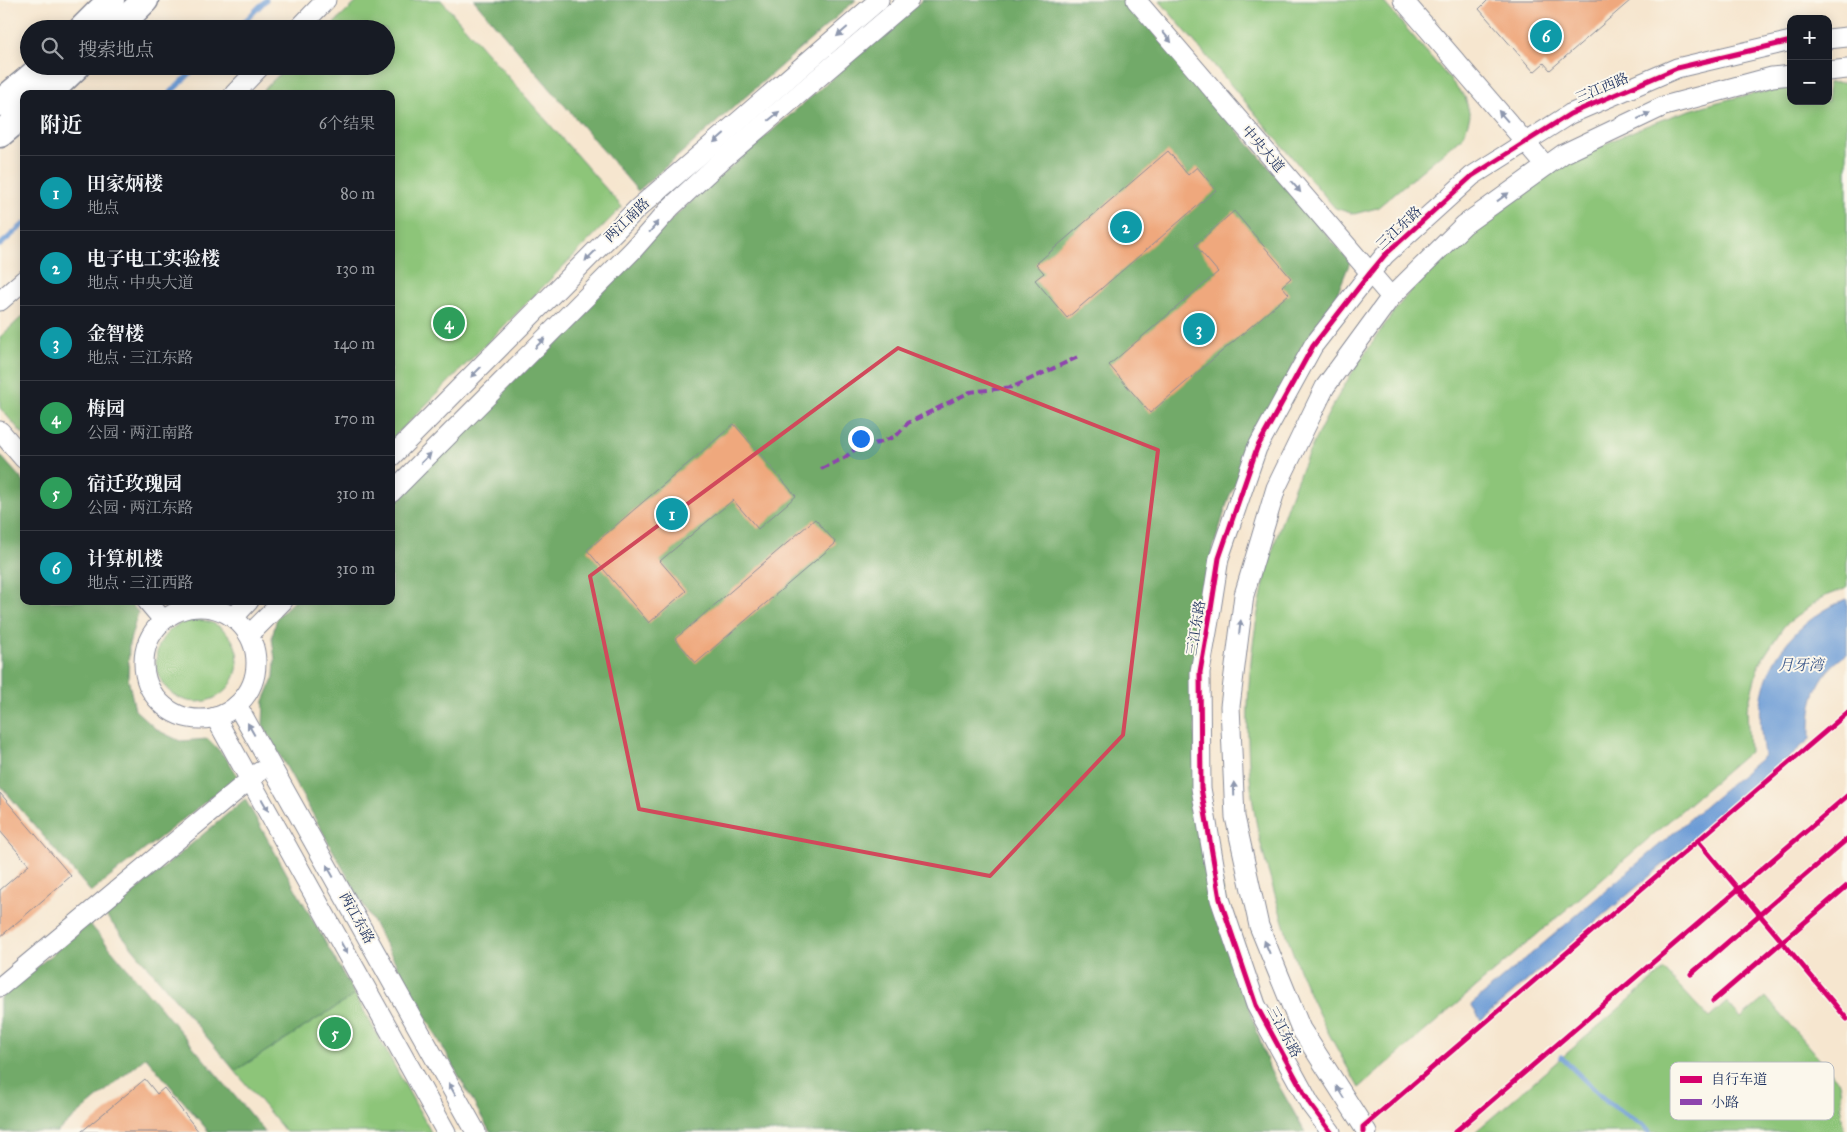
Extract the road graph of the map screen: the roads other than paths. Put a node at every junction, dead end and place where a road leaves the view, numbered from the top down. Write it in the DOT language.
graph roads {
  1 [pos="111,0"];
  2 [pos="145,0"];
  3 [pos="326,0"];
  4 [pos="879,0"];
  5 [pos="909,0"];
  6 [pos="1136,0"];
  7 [pos="1403,0"];
  8 [pos="91,20"];
  9 [pos="125,20"];
  10 [pos="307,20"];
  11 [pos="1847,38"];
  12 [pos="1832,39"];
  13 [pos="1787,42"];
  14 [pos="1847,69"];
  15 [pos="1832,71"];
  16 [pos="33,75"];
  17 [pos="68,75"];
  18 [pos="252,75"];
  19 [pos="1787,75"];
  20 [pos="52,90"];
  21 [pos="238,90"];
  22 [pos="0,103"];
  23 [pos="20,117"];
  24 [pos="0,134"];
  25 [pos="1525,142"];
  26 [pos="1546,166"];
  27 [pos="1443,202"];
  28 [pos="1370,273"];
  29 [pos="20,284"];
  30 [pos="1391,297"];
  31 [pos="0,301"];
  32 [pos="0,431"];
  33 [pos="395,453"];
  34 [pos="20,454"];
  35 [pos="395,489"];
  36 [pos="150,605"];
  37 [pos="245,605"];
  38 [pos="279,605"];
  39 [pos="234,617"];
  40 [pos="163,620"];
  41 [pos="249,635"];
  42 [pos="237,705"];
  43 [pos="215,717"];
  44 [pos="270,763"];
  45 [pos="250,779"];
  46 [pos="0,987"];
  47 [pos="446,1132"];
  48 [pos="476,1132"];
  49 [pos="1331,1132"];
  50 [pos="1367,1132"];
  1 -- 8 [label="main road"];
  2 -- 9 [label="main road"];
  3 -- 10 [label="street"];
  4 -- 33 [label="street, 两江南路, one-way"];
  35 -- 5 [label="street, one-way"];
  6 -- 28 [label="street, 中央大道, one-way"];
  25 -- 7 [label="street, one-way"];
  11 -- 12 [label="street"];
  13 -- 25 [label="street, 三江西路"];
  14 -- 15 [label="street"];
  16 -- 22 [label="main road"];
  17 -- 20 [label="main road"];
  18 -- 21 [label="street"];
  26 -- 19 [label="street, one-way"];
  23 -- 24 [label="main road"];
  25 -- 26 [label="street"];
  25 -- 27 [label="street, 三江西路"];
  30 -- 26 [label="street, 三江东路, one-way"];
  27 -- 28 [label="street, 三江东路"];
  28 -- 30 [label="street, 中央大道"];
  28 -- 49 [label="street, 三江东路"];
  29 -- 31 [label="street"];
  50 -- 30 [label="street, 三江东路, one-way"];
  32 -- 34 [label="street"];
  36 -- 40 [label="street"];
  37 -- 39 [label="street"];
  38 -- 41 [label="street"];
  39 -- 40 [label="street"];
  39 -- 41 [label="street"];
  40 -- 43 [label="street"];
  41 -- 42 [label="street"];
  42 -- 43 [label="street"];
  44 -- 42 [label="street, 两江东路, one-way"];
  43 -- 45 [label="street, 两江东路"];
  44 -- 45 [label="street"];
  48 -- 44 [label="street, 两江东路, one-way"];
  45 -- 46 [label="street"];
  45 -- 47 [label="street, 两江东路, one-way"];
}
